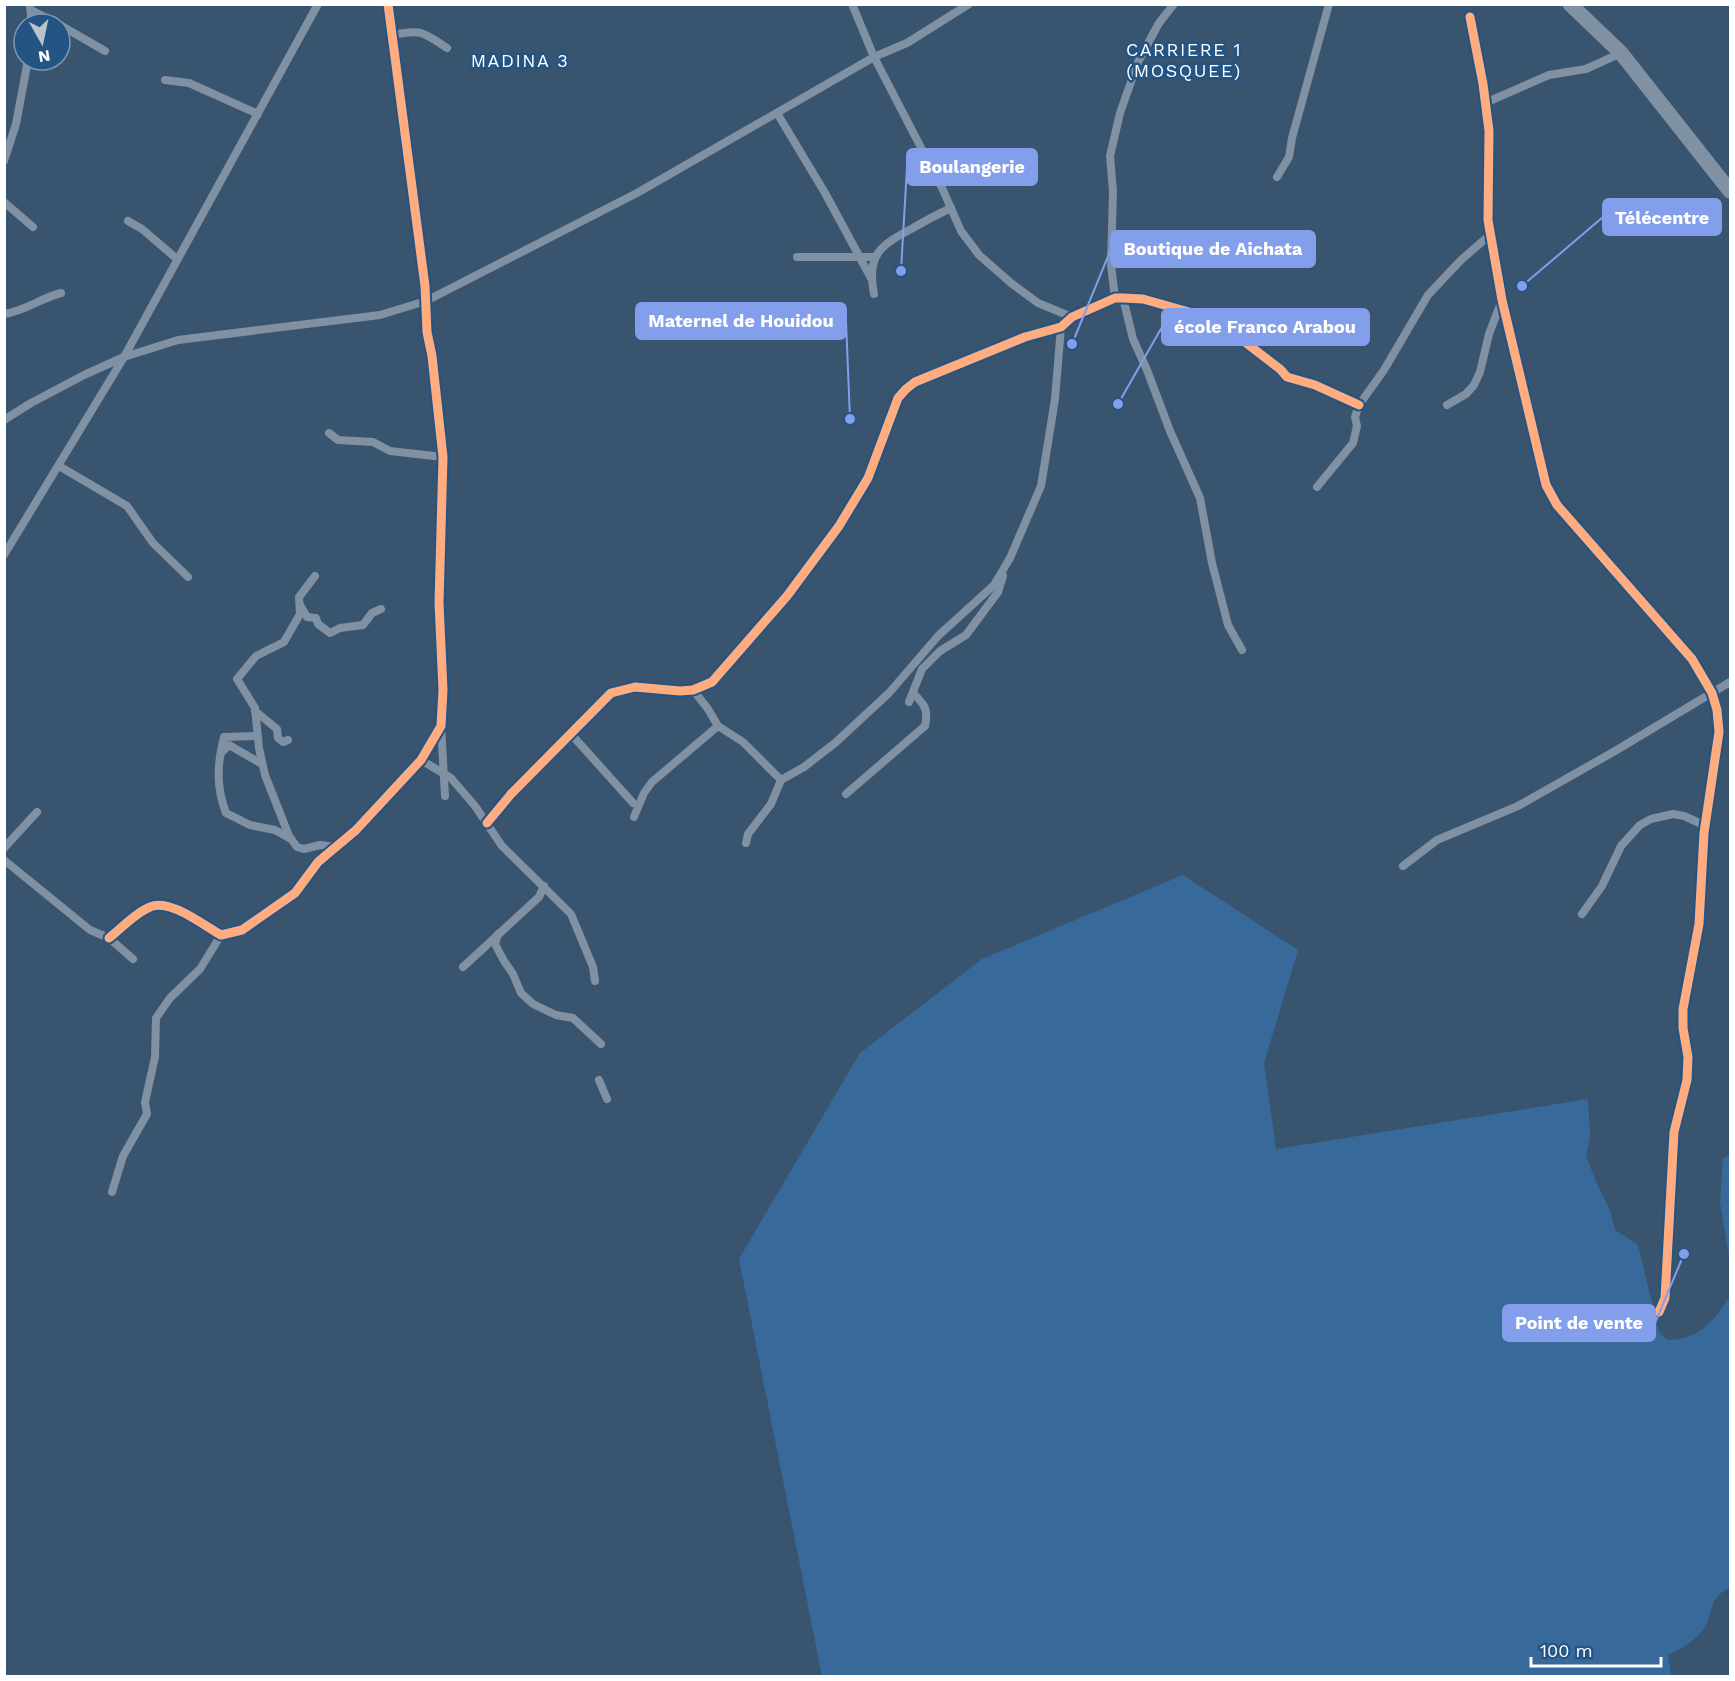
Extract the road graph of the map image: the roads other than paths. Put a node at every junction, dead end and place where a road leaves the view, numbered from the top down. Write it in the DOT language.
graph roads {
  1 [pos="318,4"];
  2 [pos="388,4"];
  3 [pos="852,4"];
  4 [pos="969,4"];
  5 [pos="1174,4"];
  6 [pos="1329,4"];
  7 [pos="1570,4"];
  8 [pos="1470,16"];
  9 [pos="72,32"];
  10 [pos="393,35"];
  11 [pos="447,48"];
  12 [pos="105,51"];
  13 [pos="1622,53"];
  14 [pos="874,57"];
  15 [pos="26,72"];
  16 [pos="165,80"];
  17 [pos="1485,103"];
  18 [pos="777,113"];
  19 [pos="258,114"];
  20 [pos="4,161"];
  21 [pos="1276,177"];
  22 [pos="1730,188"];
  23 [pos="4,202"];
  24 [pos="951,207"];
  25 [pos="128,221"];
  26 [pos="33,227"];
  27 [pos="1491,234"];
  28 [pos="796,257"];
  29 [pos="859,257"];
  30 [pos="875,257"];
  31 [pos="177,259"];
  32 [pos="871,278"];
  33 [pos="61,292"];
  34 [pos="874,294"];
  35 [pos="1119,298"];
  36 [pos="1502,300"];
  37 [pos="426,301"];
  38 [pos="4,314"];
  39 [pos="1072,317"];
  40 [pos="1061,327"];
  41 [pos="123,357"];
  42 [pos="1359,405"];
  43 [pos="1447,405"];
  44 [pos="4,420"];
  45 [pos="329,434"];
  46 [pos="442,457"];
  47 [pos="59,466"];
  48 [pos="1317,487"];
  49 [pos="4,555"];
  50 [pos="1008,561"];
  51 [pos="315,576"];
  52 [pos="188,578"];
  53 [pos="300,605"];
  54 [pos="381,609"];
  55 [pos="1242,650"];
  56 [pos="1731,682"];
  57 [pos="693,690"];
  58 [pos="913,693"];
  59 [pos="1712,693"];
  60 [pos="909,702"];
  61 [pos="255,711"];
  62 [pos="441,726"];
  63 [pos="718,726"];
  64 [pos="572,734"];
  65 [pos="257,736"];
  66 [pos="288,740"];
  67 [pos="220,754"];
  68 [pos="421,760"];
  69 [pos="262,764"];
  70 [pos="444,774"];
  71 [pos="782,780"];
  72 [pos="846,794"];
  73 [pos="445,796"];
  74 [pos="633,803"];
  75 [pos="37,812"];
  76 [pos="634,817"];
  77 [pos="487,823"];
  78 [pos="1706,826"];
  79 [pos="291,839"];
  80 [pos="746,843"];
  81 [pos="336,847"];
  82 [pos="4,848"];
  83 [pos="4,860"];
  84 [pos="1402,866"];
  85 [pos="544,886"];
  86 [pos="1582,914"];
  87 [pos="221,934"];
  88 [pos="498,934"];
  89 [pos="109,938"];
  90 [pos="133,959"];
  91 [pos="463,966"];
  92 [pos="595,981"];
  93 [pos="601,1044"];
  94 [pos="599,1080"];
  95 [pos="607,1099"];
  96 [pos="112,1192"];
  97 [pos="1659,1312"];
  1 -- 19 [label="street"];
  2 -- 10 [label="street"];
  3 -- 14 [label="street"];
  4 -- 14 [label="street"];
  5 -- 35 [label="street"];
  6 -- 21 [label="street"];
  7 -- 13 [label="highway"];
  8 -- 17 [label="street"];
  9 -- 12 [label="street"];
  10 -- 11 [label="street"];
  10 -- 37 [label="street"];
  13 -- 17 [label="street"];
  13 -- 22 [label="highway"];
  14 -- 18 [label="street"];
  14 -- 24 [label="street"];
  15 -- 20 [label="street"];
  16 -- 19 [label="street"];
  17 -- 27 [label="street"];
  18 -- 29 [label="street"];
  18 -- 37 [label="street"];
  19 -- 31 [label="street"];
  23 -- 26 [label="street"];
  24 -- 30 [label="street"];
  24 -- 39 [label="street"];
  25 -- 31 [label="street"];
  27 -- 36 [label="street"];
  27 -- 42 [label="street"];
  28 -- 29 [label="street"];
  29 -- 30 [label="street"];
  29 -- 32 [label="street"];
  30 -- 32 [label="street"];
  31 -- 41 [label="street"];
  32 -- 34 [label="street"];
  33 -- 38 [label="street"];
  35 -- 39 [label="street"];
  35 -- 42 [label="street"];
  35 -- 55 [label="street"];
  36 -- 43 [label="street"];
  36 -- 59 [label="street"];
  37 -- 41 [label="street"];
  37 -- 46 [label="street"];
  39 -- 40 [label="street"];
  40 -- 50 [label="street"];
  40 -- 57 [label="street"];
  41 -- 44 [label="street"];
  41 -- 47 [label="street"];
  42 -- 48 [label="street"];
  45 -- 46 [label="street"];
  46 -- 62 [label="street"];
  47 -- 49 [label="street"];
  47 -- 52 [label="street"];
  50 -- 58 [label="street"];
  50 -- 71 [label="street"];
  51 -- 53 [label="street"];
  53 -- 54 [label="street"];
  53 -- 61 [label="street"];
  56 -- 59 [label="street"];
  57 -- 63 [label="street"];
  57 -- 64 [label="street"];
  58 -- 60 [label="street"];
  58 -- 72 [label="street"];
  59 -- 78 [label="street"];
  59 -- 84 [label="street"];
  61 -- 65 [label="street"];
  61 -- 66 [label="street"];
  62 -- 68 [label="street"];
  62 -- 70 [label="street"];
  63 -- 71 [label="street"];
  63 -- 76 [label="street"];
  64 -- 74 [label="street"];
  64 -- 77 [label="street"];
  65 -- 67 [label="street"];
  65 -- 69 [label="street"];
  67 -- 69 [label="street"];
  67 -- 79 [label="street"];
  68 -- 70 [label="street"];
  68 -- 81 [label="street"];
  69 -- 79 [label="street"];
  70 -- 73 [label="street"];
  70 -- 77 [label="street"];
  71 -- 80 [label="street"];
  75 -- 82 [label="street"];
  77 -- 85 [label="street"];
  78 -- 86 [label="street"];
  78 -- 97 [label="street"];
  79 -- 81 [label="street"];
  81 -- 87 [label="street"];
  83 -- 89 [label="street"];
  85 -- 88 [label="street"];
  85 -- 92 [label="street"];
  87 -- 89 [label="street"];
  87 -- 96 [label="street"];
  88 -- 91 [label="street"];
  88 -- 93 [label="street"];
  89 -- 90 [label="street"];
  94 -- 95 [label="street"];
}
